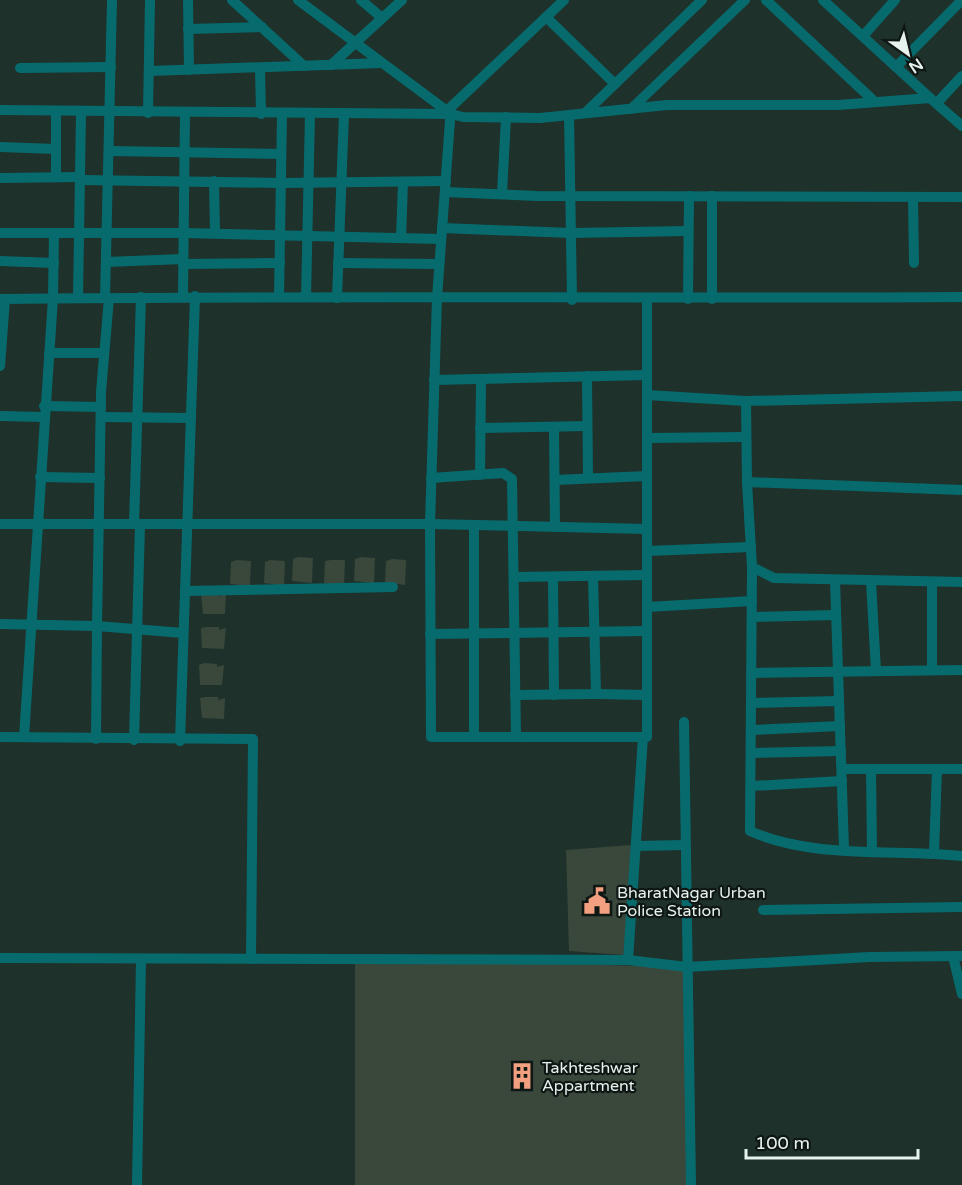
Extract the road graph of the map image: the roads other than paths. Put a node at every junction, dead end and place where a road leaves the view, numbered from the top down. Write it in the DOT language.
graph roads {
  1 [pos="112,0"];
  2 [pos="150,0"];
  3 [pos="188,0"];
  4 [pos="232,0"];
  5 [pos="298,0"];
  6 [pos="361,0"];
  7 [pos="402,0"];
  8 [pos="564,0"];
  9 [pos="702,0"];
  10 [pos="745,0"];
  11 [pos="766,0"];
  12 [pos="823,0"];
  13 [pos="895,0"];
  14 [pos="962,0"];
  15 [pos="546,17"];
  16 [pos="382,18"];
  17 [pos="262,27"];
  18 [pos="188,29"];
  19 [pos="863,36"];
  20 [pos="354,43"];
  21 [pos="381,63"];
  22 [pos="330,65"];
  23 [pos="304,66"];
  24 [pos="111,67"];
  25 [pos="896,67"];
  26 [pos="20,68"];
  27 [pos="260,68"];
  28 [pos="189,70"];
  29 [pos="149,71"];
  30 [pos="962,76"];
  31 [pos="615,84"];
  32 [pos="934,101"];
  33 [pos="875,102"];
  34 [pos="631,109"];
  35 [pos="0,110"];
  36 [pos="56,111"];
  37 [pos="81,112"];
  38 [pos="110,112"];
  39 [pos="148,113"];
  40 [pos="185,113"];
  41 [pos="585,113"];
  42 [pos="261,114"];
  43 [pos="282,114"];
  44 [pos="310,114"];
  45 [pos="344,114"];
  46 [pos="451,114"];
  47 [pos="568,115"];
  48 [pos="506,117"];
  49 [pos="962,126"];
  50 [pos="0,147"];
  51 [pos="56,149"];
  52 [pos="109,151"];
  53 [pos="184,152"];
  54 [pos="281,154"];
  55 [pos="56,177"];
  56 [pos="0,178"];
  57 [pos="81,178"];
  58 [pos="108,179"];
  59 [pos="184,180"];
  60 [pos="214,181"];
  61 [pos="308,181"];
  62 [pos="341,182"];
  63 [pos="404,182"];
  64 [pos="281,183"];
  65 [pos="445,187"];
  66 [pos="502,194"];
  67 [pos="570,196"];
  68 [pos="689,196"];
  69 [pos="712,196"];
  70 [pos="913,197"];
  71 [pos="962,197"];
  72 [pos="688,231"];
  73 [pos="0,233"];
  74 [pos="77,233"];
  75 [pos="107,233"];
  76 [pos="184,233"];
  77 [pos="215,233"];
  78 [pos="571,233"];
  79 [pos="54,234"];
  80 [pos="442,234"];
  81 [pos="280,235"];
  82 [pos="307,236"];
  83 [pos="339,237"];
  84 [pos="401,238"];
  85 [pos="0,261"];
  86 [pos="106,262"];
  87 [pos="183,262"];
  88 [pos="54,263"];
  89 [pos="280,263"];
  90 [pos="338,263"];
  91 [pos="914,263"];
  92 [pos="439,264"];
  93 [pos="183,296"];
  94 [pos="195,296"];
  95 [pos="107,297"];
  96 [pos="141,297"];
  97 [pos="279,297"];
  98 [pos="306,297"];
  99 [pos="962,297"];
  100 [pos="53,298"];
  101 [pos="78,298"];
  102 [pos="336,298"];
  103 [pos="437,298"];
  104 [pos="3,299"];
  105 [pos="646,299"];
  106 [pos="688,299"];
  107 [pos="712,299"];
  108 [pos="572,300"];
  109 [pos="49,353"];
  110 [pos="104,354"];
  111 [pos="0,366"];
  112 [pos="647,375"];
  113 [pos="587,376"];
  114 [pos="481,379"];
  115 [pos="434,380"];
  116 [pos="647,395"];
  117 [pos="962,396"];
  118 [pos="746,401"];
  119 [pos="44,412"];
  120 [pos="101,412"];
  121 [pos="0,416"];
  122 [pos="136,418"];
  123 [pos="191,418"];
  124 [pos="587,426"];
  125 [pos="554,427"];
  126 [pos="480,428"];
  127 [pos="746,437"];
  128 [pos="647,438"];
  129 [pos="480,475"];
  130 [pos="40,477"];
  131 [pos="588,477"];
  132 [pos="647,477"];
  133 [pos="100,478"];
  134 [pos="431,478"];
  135 [pos="555,480"];
  136 [pos="747,482"];
  137 [pos="962,490"];
  138 [pos="0,524"];
  139 [pos="37,524"];
  140 [pos="100,524"];
  141 [pos="137,524"];
  142 [pos="430,524"];
  143 [pos="187,525"];
  144 [pos="474,525"];
  145 [pos="513,526"];
  146 [pos="555,526"];
  147 [pos="647,529"];
  148 [pos="751,547"];
  149 [pos="647,551"];
  150 [pos="752,567"];
  151 [pos="647,575"];
  152 [pos="593,576"];
  153 [pos="514,577"];
  154 [pos="553,577"];
  155 [pos="835,580"];
  156 [pos="872,581"];
  157 [pos="932,582"];
  158 [pos="962,582"];
  159 [pos="393,587"];
  160 [pos="185,591"];
  161 [pos="752,601"];
  162 [pos="647,607"];
  163 [pos="836,615"];
  164 [pos="752,617"];
  165 [pos="0,624"];
  166 [pos="32,625"];
  167 [pos="97,626"];
  168 [pos="136,630"];
  169 [pos="647,631"];
  170 [pos="595,632"];
  171 [pos="183,633"];
  172 [pos="430,634"];
  173 [pos="474,634"];
  174 [pos="514,634"];
  175 [pos="554,634"];
  176 [pos="932,670"];
  177 [pos="962,670"];
  178 [pos="838,671"];
  179 [pos="876,671"];
  180 [pos="752,673"];
  181 [pos="554,694"];
  182 [pos="596,694"];
  183 [pos="515,695"];
  184 [pos="647,695"];
  185 [pos="839,701"];
  186 [pos="751,703"];
  187 [pos="684,722"];
  188 [pos="840,726"];
  189 [pos="751,730"];
  190 [pos="0,737"];
  191 [pos="24,737"];
  192 [pos="474,737"];
  193 [pos="516,737"];
  194 [pos="643,737"];
  195 [pos="96,739"];
  196 [pos="134,740"];
  197 [pos="180,741"];
  198 [pos="841,752"];
  199 [pos="751,753"];
  200 [pos="871,769"];
  201 [pos="938,769"];
  202 [pos="962,769"];
  203 [pos="842,775"];
  204 [pos="750,786"];
  205 [pos="685,845"];
  206 [pos="636,846"];
  207 [pos="844,849"];
  208 [pos="872,852"];
  209 [pos="934,853"];
  210 [pos="962,856"];
  211 [pos="962,907"];
  212 [pos="763,910"];
  213 [pos="957,956"];
  214 [pos="0,958"];
  215 [pos="141,959"];
  216 [pos="251,959"];
  217 [pos="628,960"];
  218 [pos="687,967"];
  219 [pos="962,994"];
  220 [pos="136,1185"];
  221 [pos="691,1185"];
  1 -- 24 [label="street"];
  2 -- 29 [label="street"];
  3 -- 18 [label="street"];
  4 -- 17 [label="street"];
  5 -- 20 [label="street"];
  6 -- 16 [label="street"];
  7 -- 16 [label="street"];
  8 -- 15 [label="street"];
  9 -- 31 [label="street"];
  10 -- 34 [label="street"];
  11 -- 33 [label="street"];
  12 -- 19 [label="street"];
  13 -- 19 [label="street"];
  14 -- 25 [label="street"];
  15 -- 31 [label="street"];
  15 -- 46 [label="street"];
  16 -- 20 [label="street"];
  17 -- 18 [label="street"];
  17 -- 23 [label="street"];
  18 -- 28 [label="street"];
  19 -- 25 [label="street"];
  20 -- 21 [label="street"];
  20 -- 22 [label="street"];
  21 -- 22 [label="street"];
  21 -- 46 [label="street"];
  22 -- 23 [label="street"];
  23 -- 27 [label="street"];
  24 -- 26 [label="street"];
  24 -- 38 [label="street"];
  25 -- 32 [label="street"];
  27 -- 28 [label="street"];
  27 -- 42 [label="street"];
  28 -- 29 [label="street"];
  29 -- 39 [label="street"];
  30 -- 32 [label="street"];
  31 -- 41 [label="street"];
  32 -- 33 [label="street"];
  32 -- 49 [label="street"];
  33 -- 34 [label="street"];
  34 -- 41 [label="street"];
  35 -- 36 [label="street"];
  36 -- 37 [label="street"];
  36 -- 51 [label="street"];
  37 -- 38 [label="street"];
  37 -- 57 [label="street"];
  38 -- 39 [label="street"];
  38 -- 52 [label="street"];
  39 -- 40 [label="street"];
  40 -- 42 [label="street"];
  40 -- 53 [label="street"];
  41 -- 47 [label="street"];
  42 -- 43 [label="street"];
  43 -- 44 [label="street"];
  43 -- 54 [label="street"];
  44 -- 45 [label="street"];
  44 -- 61 [label="street"];
  45 -- 46 [label="street"];
  45 -- 62 [label="street"];
  46 -- 48 [label="street"];
  46 -- 65 [label="street"];
  47 -- 48 [label="street"];
  47 -- 67 [label="street"];
  48 -- 66 [label="street"];
  50 -- 51 [label="street"];
  51 -- 55 [label="street"];
  52 -- 53 [label="street"];
  52 -- 58 [label="street"];
  53 -- 54 [label="street"];
  53 -- 59 [label="street"];
  54 -- 64 [label="street"];
  55 -- 56 [label="street"];
  55 -- 57 [label="street"];
  57 -- 58 [label="street"];
  57 -- 74 [label="street"];
  58 -- 59 [label="street"];
  58 -- 75 [label="street"];
  59 -- 60 [label="street"];
  59 -- 76 [label="street"];
  60 -- 64 [label="street"];
  60 -- 77 [label="street"];
  61 -- 62 [label="street"];
  61 -- 64 [label="street"];
  61 -- 82 [label="street"];
  62 -- 63 [label="street"];
  62 -- 83 [label="street"];
  63 -- 65 [label="street"];
  63 -- 84 [label="street"];
  64 -- 81 [label="street"];
  65 -- 66 [label="street"];
  65 -- 80 [label="street"];
  66 -- 67 [label="street"];
  67 -- 68 [label="street"];
  67 -- 78 [label="street"];
  68 -- 69 [label="street"];
  68 -- 72 [label="street"];
  69 -- 70 [label="street"];
  69 -- 107 [label="street"];
  70 -- 71 [label="street"];
  70 -- 91 [label="street"];
  72 -- 78 [label="street"];
  72 -- 106 [label="street"];
  73 -- 79 [label="street"];
  74 -- 75 [label="street"];
  74 -- 79 [label="street"];
  74 -- 101 [label="street"];
  75 -- 76 [label="street"];
  75 -- 86 [label="street"];
  76 -- 77 [label="street"];
  76 -- 87 [label="street"];
  77 -- 81 [label="street"];
  78 -- 80 [label="street"];
  78 -- 108 [label="street"];
  79 -- 88 [label="street"];
  80 -- 84 [label="street"];
  80 -- 92 [label="street"];
  81 -- 82 [label="street"];
  81 -- 89 [label="street"];
  82 -- 83 [label="street"];
  82 -- 98 [label="street"];
  83 -- 84 [label="street"];
  83 -- 90 [label="street"];
  85 -- 88 [label="street"];
  86 -- 87 [label="street"];
  86 -- 95 [label="street"];
  87 -- 89 [label="street"];
  87 -- 93 [label="street"];
  88 -- 100 [label="street"];
  89 -- 97 [label="street"];
  90 -- 92 [label="street"];
  90 -- 102 [label="street"];
  92 -- 103 [label="street"];
  93 -- 94 [label="street"];
  93 -- 96 [label="street"];
  94 -- 97 [label="street"];
  94 -- 123 [label="street"];
  95 -- 96 [label="street"];
  95 -- 101 [label="street"];
  95 -- 110 [label="street"];
  96 -- 122 [label="street"];
  97 -- 98 [label="street"];
  98 -- 102 [label="street"];
  99 -- 107 [label="street"];
  100 -- 101 [label="street"];
  100 -- 104 [label="street"];
  100 -- 109 [label="street"];
  102 -- 103 [label="street"];
  103 -- 108 [label="street"];
  103 -- 115 [label="street"];
  104 -- 111 [label="street"];
  105 -- 106 [label="street"];
  105 -- 108 [label="street"];
  105 -- 112 [label="street"];
  106 -- 107 [label="street"];
  109 -- 110 [label="street"];
  109 -- 119 [label="street"];
  110 -- 120 [label="street"];
  112 -- 113 [label="street"];
  112 -- 116 [label="street"];
  113 -- 114 [label="street"];
  113 -- 124 [label="street"];
  114 -- 115 [label="street"];
  114 -- 126 [label="street"];
  115 -- 134 [label="street"];
  116 -- 118 [label="street"];
  116 -- 128 [label="street"];
  117 -- 118 [label="street"];
  118 -- 127 [label="street"];
  119 -- 120 [label="street"];
  119 -- 121 [label="street"];
  119 -- 130 [label="street"];
  120 -- 122 [label="street"];
  120 -- 133 [label="street"];
  122 -- 123 [label="street"];
  122 -- 141 [label="street"];
  123 -- 143 [label="street"];
  124 -- 125 [label="street"];
  124 -- 131 [label="street"];
  125 -- 126 [label="street"];
  125 -- 135 [label="street"];
  126 -- 129 [label="street"];
  127 -- 128 [label="street"];
  127 -- 136 [label="street"];
  128 -- 132 [label="street"];
  129 -- 134 [label="street"];
  129 -- 145 [label="street"];
  130 -- 133 [label="street"];
  130 -- 139 [label="street"];
  131 -- 132 [label="street"];
  131 -- 135 [label="street"];
  132 -- 147 [label="street"];
  133 -- 140 [label="street"];
  134 -- 142 [label="street"];
  135 -- 146 [label="street"];
  136 -- 137 [label="street"];
  136 -- 148 [label="street"];
  138 -- 139 [label="street"];
  139 -- 140 [label="street"];
  139 -- 166 [label="street"];
  140 -- 141 [label="street"];
  140 -- 167 [label="street"];
  141 -- 143 [label="street"];
  141 -- 168 [label="street"];
  142 -- 143 [label="street"];
  142 -- 144 [label="street"];
  142 -- 172 [label="street"];
  143 -- 160 [label="street"];
  144 -- 145 [label="street"];
  144 -- 173 [label="street"];
  145 -- 146 [label="street"];
  145 -- 153 [label="street"];
  146 -- 147 [label="street"];
  147 -- 149 [label="street"];
  148 -- 149 [label="street"];
  148 -- 150 [label="street"];
  149 -- 151 [label="street"];
  150 -- 155 [label="street"];
  150 -- 161 [label="street"];
  151 -- 152 [label="street"];
  151 -- 162 [label="street"];
  152 -- 154 [label="street"];
  152 -- 170 [label="street"];
  153 -- 154 [label="street"];
  153 -- 174 [label="street"];
  154 -- 175 [label="street"];
  155 -- 156 [label="street"];
  155 -- 163 [label="street"];
  156 -- 157 [label="street"];
  156 -- 179 [label="street"];
  157 -- 158 [label="street"];
  157 -- 176 [label="street"];
  159 -- 160 [label="street"];
  160 -- 171 [label="street"];
  161 -- 162 [label="street"];
  161 -- 164 [label="street"];
  162 -- 169 [label="street"];
  163 -- 164 [label="street"];
  163 -- 178 [label="street"];
  164 -- 180 [label="street"];
  165 -- 166 [label="street"];
  166 -- 167 [label="street"];
  166 -- 191 [label="street"];
  167 -- 168 [label="street"];
  167 -- 195 [label="street"];
  168 -- 171 [label="street"];
  168 -- 196 [label="street"];
  169 -- 170 [label="street"];
  169 -- 184 [label="street"];
  170 -- 175 [label="street"];
  170 -- 182 [label="street"];
  171 -- 197 [label="street"];
  172 -- 173 [label="street"];
  172 -- 192 [label="street"];
  173 -- 174 [label="street"];
  173 -- 192 [label="street"];
  174 -- 175 [label="street"];
  174 -- 183 [label="street"];
  175 -- 181 [label="street"];
  176 -- 177 [label="street"];
  176 -- 179 [label="street"];
  178 -- 179 [label="street"];
  178 -- 180 [label="street"];
  178 -- 185 [label="street"];
  180 -- 186 [label="street"];
  181 -- 182 [label="street"];
  181 -- 183 [label="street"];
  182 -- 184 [label="street"];
  183 -- 193 [label="street"];
  184 -- 194 [label="street"];
  185 -- 186 [label="street"];
  185 -- 188 [label="street"];
  186 -- 189 [label="street"];
  187 -- 205 [label="street"];
  188 -- 189 [label="street"];
  188 -- 198 [label="street"];
  189 -- 199 [label="street"];
  190 -- 191 [label="street"];
  191 -- 195 [label="street"];
  192 -- 193 [label="street"];
  193 -- 194 [label="street"];
  194 -- 206 [label="street"];
  195 -- 196 [label="street"];
  196 -- 197 [label="street"];
  197 -- 216 [label="street"];
  198 -- 199 [label="street"];
  198 -- 203 [label="street"];
  199 -- 204 [label="street"];
  200 -- 201 [label="street"];
  200 -- 203 [label="street"];
  200 -- 208 [label="street"];
  201 -- 202 [label="street"];
  201 -- 209 [label="street"];
  203 -- 204 [label="street"];
  203 -- 207 [label="street"];
  204 -- 207 [label="street"];
  205 -- 206 [label="street"];
  205 -- 218 [label="street"];
  206 -- 217 [label="street"];
  207 -- 208 [label="street"];
  208 -- 209 [label="street"];
  209 -- 210 [label="street"];
  211 -- 212 [label="street"];
  213 -- 218 [label="street"];
  213 -- 219 [label="street"];
  214 -- 215 [label="street"];
  215 -- 216 [label="street"];
  215 -- 220 [label="street"];
  216 -- 217 [label="street"];
  217 -- 218 [label="street"];
  218 -- 221 [label="street"];
}
